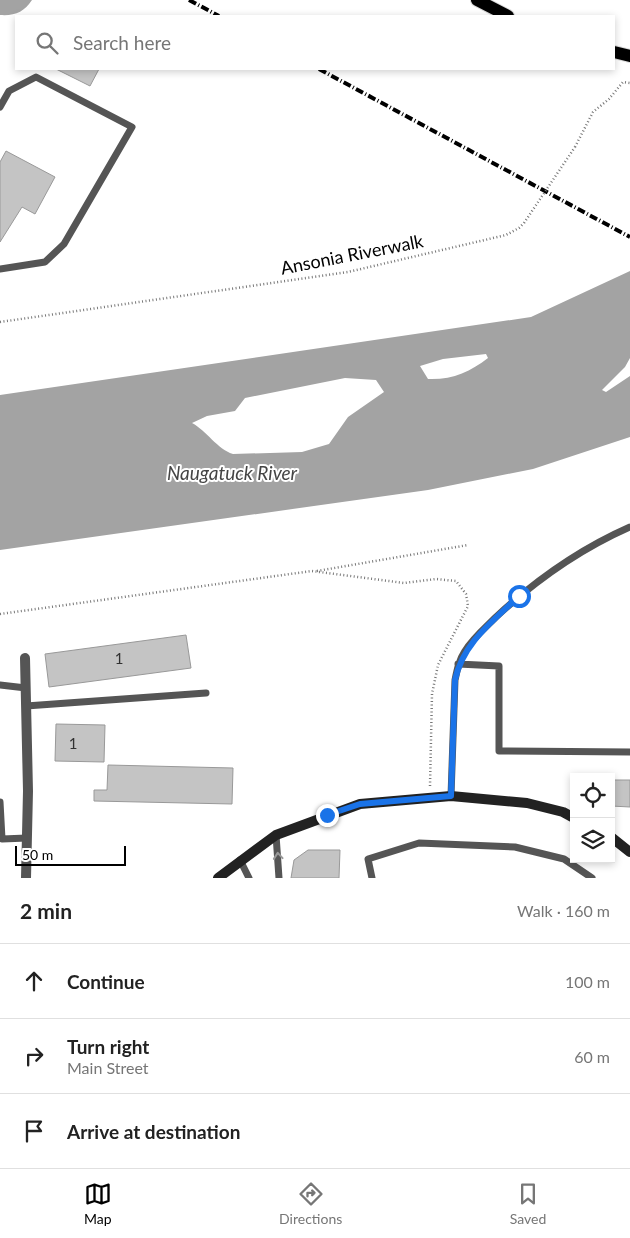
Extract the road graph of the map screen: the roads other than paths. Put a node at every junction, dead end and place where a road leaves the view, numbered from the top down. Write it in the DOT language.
graph roads {
  1 [pos="477,0"];
  2 [pos="506,15"];
  3 [pos="615,52"];
  4 [pos="630,56"];
  5 [pos="0,107"];
  6 [pos="0,269"];
  7 [pos="630,527"];
  8 [pos="25,658"];
  9 [pos="458,664"];
  10 [pos="0,685"];
  11 [pos="26,688"];
  12 [pos="206,694"];
  13 [pos="26,706"];
  14 [pos="630,752"];
  15 [pos="451,796"];
  16 [pos="0,802"];
  17 [pos="570,816"];
  18 [pos="276,835"];
  19 [pos="27,838"];
  20 [pos="615,840"];
  21 [pos="630,852"];
  22 [pos="240,860"];
  23 [pos="26,878"];
  24 [pos="218,878"];
  25 [pos="249,878"];
  26 [pos="279,878"];
  27 [pos="372,878"];
  28 [pos="592,878"];
  1 -- 2 [label="main road"];
  3 -- 4 [label="main road"];
  5 -- 6 [label="lane"];
  7 -- 9 [label="lane"];
  8 -- 11 [label="street"];
  9 -- 14 [label="lane"];
  9 -- 15 [label="lane"];
  10 -- 11 [label="lane"];
  11 -- 13 [label="street"];
  12 -- 13 [label="lane"];
  13 -- 19 [label="street"];
  15 -- 17 [label="main road"];
  15 -- 18 [label="main road"];
  16 -- 19 [label="lane"];
  18 -- 22 [label="main road"];
  26 -- 18 [label="lane, one-way"];
  19 -- 23 [label="street"];
  20 -- 21 [label="main road"];
  22 -- 24 [label="main road"];
  22 -- 25 [label="lane"];
  27 -- 28 [label="lane"];
}
